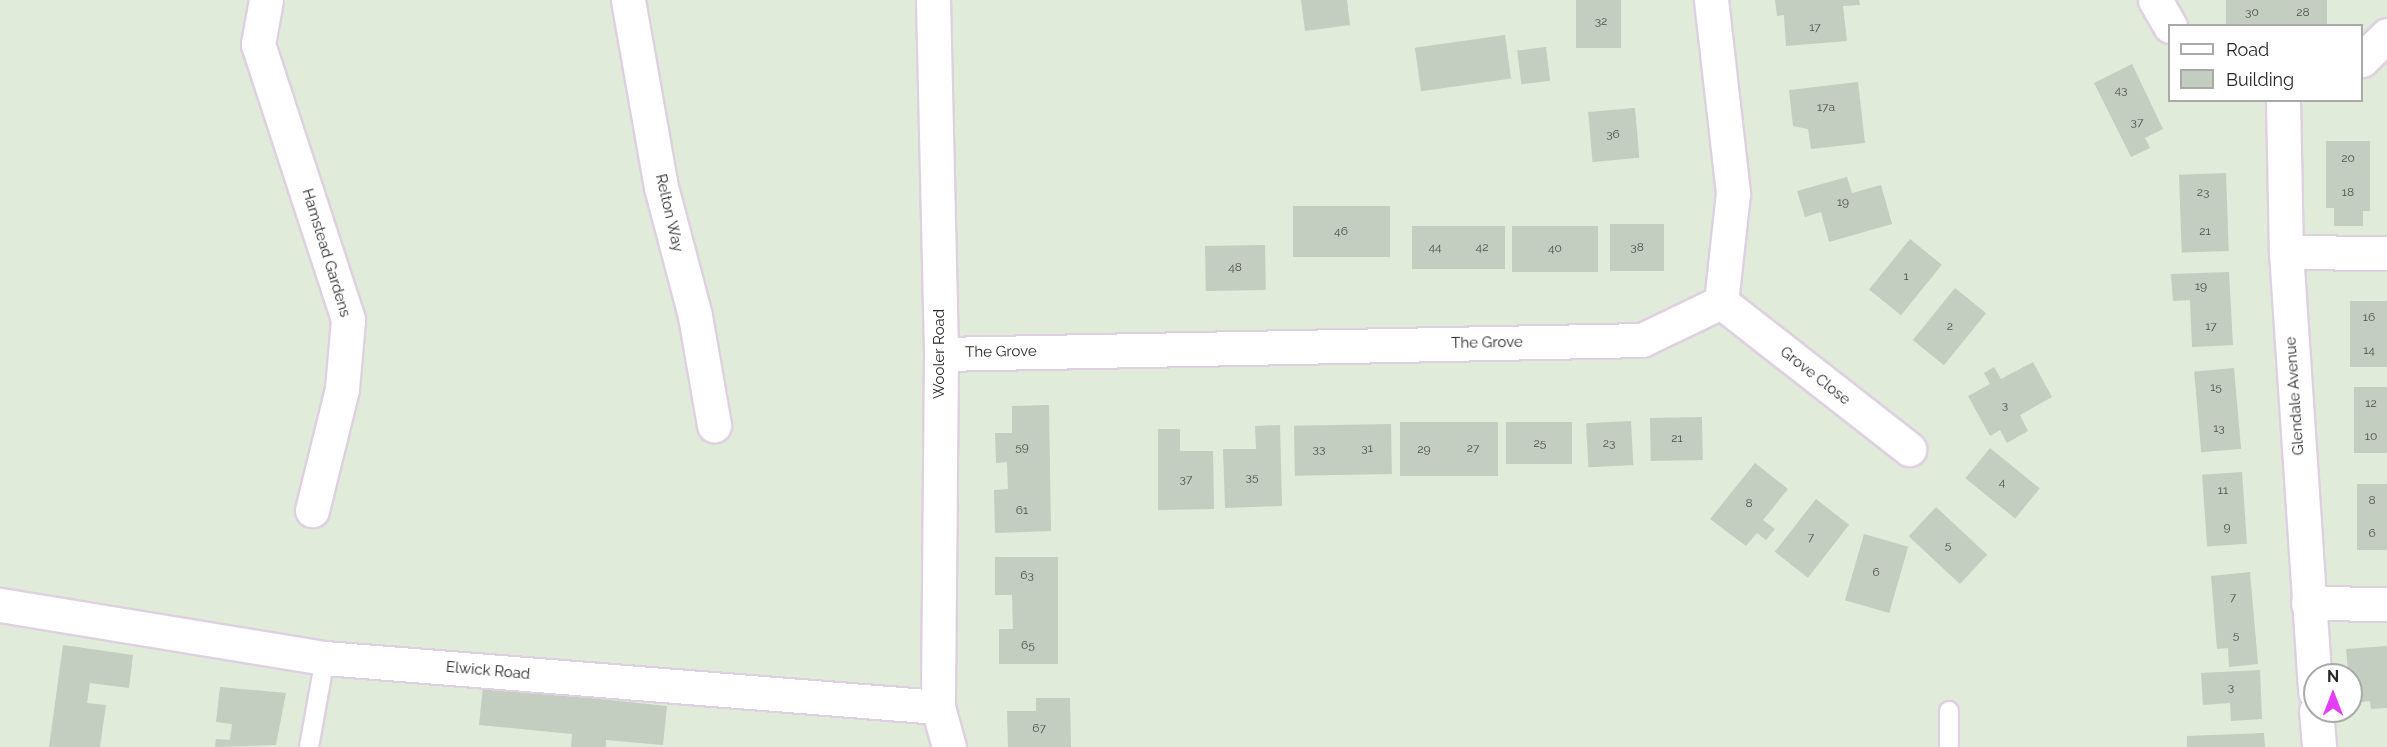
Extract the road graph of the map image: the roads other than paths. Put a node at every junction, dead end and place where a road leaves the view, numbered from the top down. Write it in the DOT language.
graph roads {
  1 [pos="266,0"];
  2 [pos="628,0"];
  3 [pos="933,0"];
  4 [pos="1711,0"];
  5 [pos="2155,0"];
  6 [pos="2168,24"];
  7 [pos="2387,35"];
  8 [pos="2363,58"];
  9 [pos="2283,102"];
  10 [pos="2286,252"];
  11 [pos="2387,253"];
  12 [pos="1721,302"];
  13 [pos="941,354"];
  14 [pos="714,425"];
  15 [pos="1909,449"];
  16 [pos="312,510"];
  17 [pos="2308,603"];
  18 [pos="2387,604"];
  19 [pos="0,605"];
  20 [pos="325,658"];
  21 [pos="2313,663"];
  22 [pos="938,707"];
  23 [pos="1949,711"];
  24 [pos="2317,723"];
  25 [pos="309,747"];
  26 [pos="949,747"];
  27 [pos="1949,747"];
  28 [pos="2319,747"];
  1 -- 16 [label="street, Hamstead Gardens"];
  2 -- 14 [label="street, Relton Way"];
  3 -- 13 [label="street, Wooler Road"];
  4 -- 12 [label="street"];
  5 -- 6 [label="street"];
  7 -- 8 [label="street"];
  9 -- 10 [label="street, Glendale Avenue"];
  10 -- 11 [label="street"];
  10 -- 17 [label="street, Glendale Avenue"];
  12 -- 13 [label="street, The Grove"];
  12 -- 15 [label="street, Grove Close"];
  13 -- 22 [label="street, Wooler Road"];
  17 -- 18 [label="street"];
  17 -- 21 [label="street, Glendale Avenue"];
  19 -- 20 [label="street, Elwick Road"];
  20 -- 22 [label="street, Elwick Road"];
  20 -- 25 [label="lane"];
  22 -- 26 [label="street"];
  23 -- 27 [label="lane"];
  24 -- 28 [label="street"];
}
